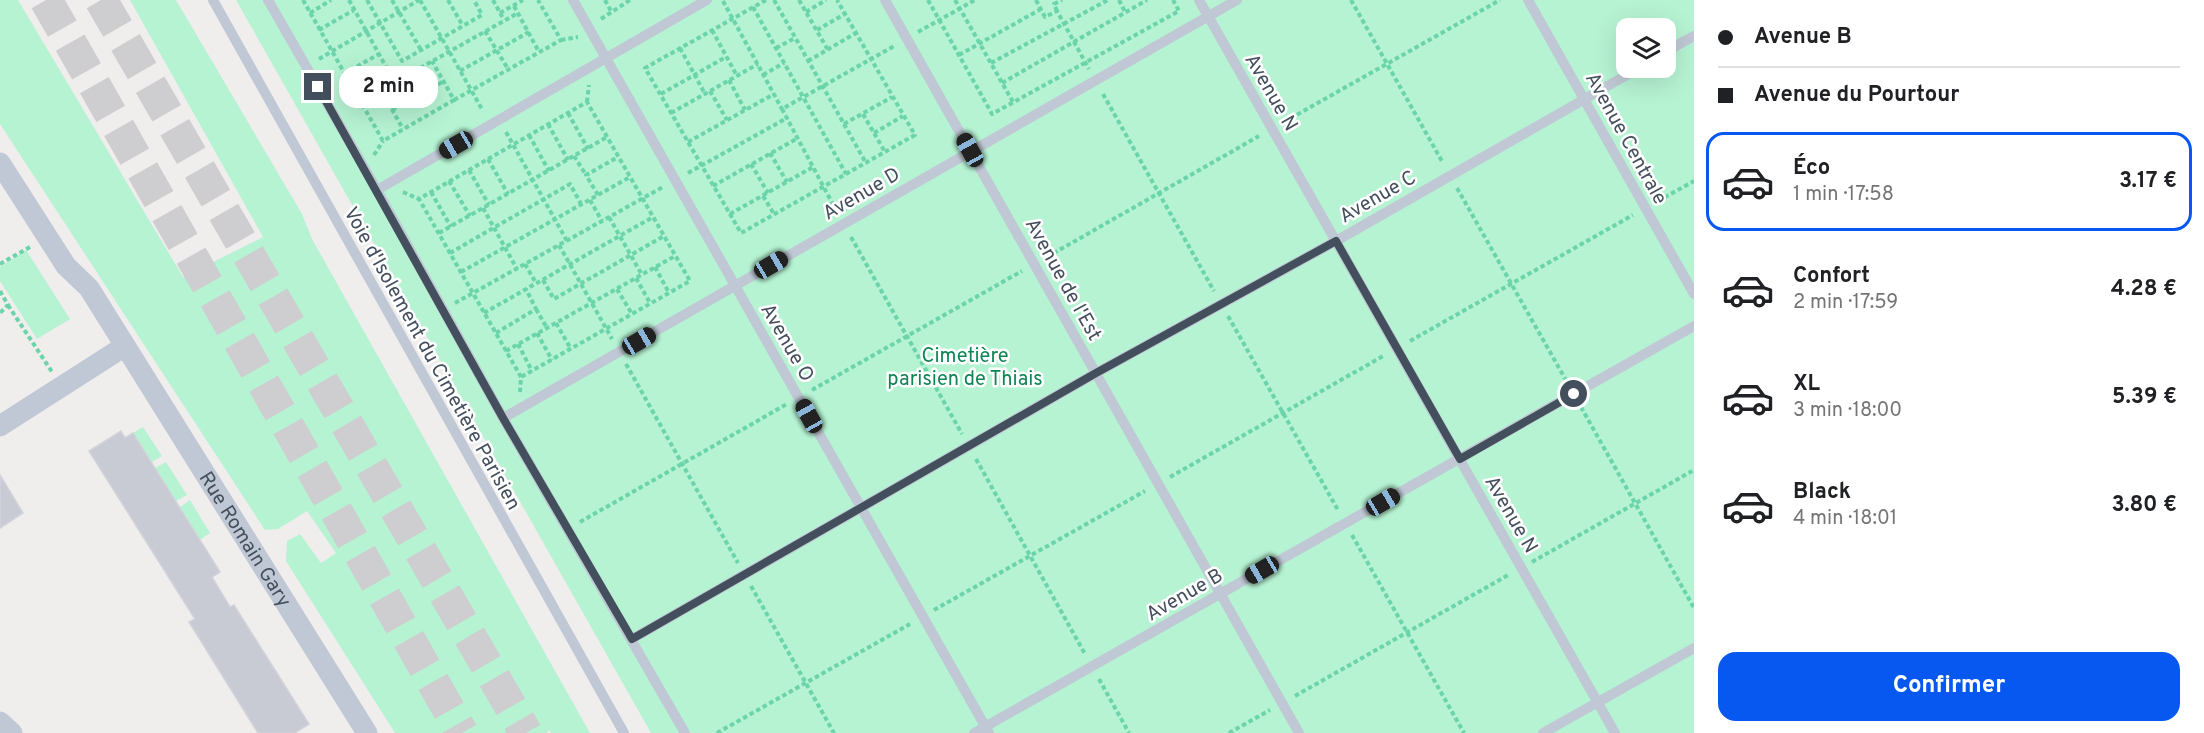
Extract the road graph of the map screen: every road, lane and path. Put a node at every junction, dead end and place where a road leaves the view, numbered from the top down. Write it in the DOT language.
graph roads {
  1 [pos="213,0"];
  2 [pos="268,0"];
  3 [pos="303,0"];
  4 [pos="331,0"];
  5 [pos="349,0"];
  6 [pos="367,0"];
  7 [pos="392,0"];
  8 [pos="419,0"];
  9 [pos="448,0"];
  10 [pos="474,0"];
  11 [pos="493,0"];
  12 [pos="524,0"];
  13 [pos="538,0"];
  14 [pos="573,0"];
  15 [pos="605,0"];
  16 [pos="630,0"];
  17 [pos="707,0"];
  18 [pos="723,0"];
  19 [pos="766,0"];
  20 [pos="774,0"];
  21 [pos="799,0"];
  22 [pos="826,0"];
  23 [pos="837,0"];
  24 [pos="885,0"];
  25 [pos="928,0"];
  26 [pos="955,0"];
  27 [pos="975,0"];
  28 [pos="1036,0"];
  29 [pos="1062,0"];
  30 [pos="1108,0"];
  31 [pos="1119,0"];
  32 [pos="1147,0"];
  33 [pos="1173,0"];
  34 [pos="1199,0"];
  35 [pos="1237,0"];
  36 [pos="1351,0"];
  37 [pos="1528,0"];
  38 [pos="514,6"];
  39 [pos="753,7"];
  40 [pos="960,8"];
  41 [pos="1041,9"];
  42 [pos="354,10"];
  43 [pos="1057,10"];
  44 [pos="399,12"];
  45 [pos="806,12"];
  46 [pos="1125,12"];
  47 [pos="310,13"];
  48 [pos="500,13"];
  49 [pos="518,13"];
  50 [pos="845,14"];
  51 [pos="1208,16"];
  52 [pos="733,18"];
  53 [pos="504,20"];
  54 [pos="940,20"];
  55 [pos="380,24"];
  56 [pos="1064,24"];
  57 [pos="463,26"];
  58 [pos="320,30"];
  59 [pos="711,30"];
  60 [pos="817,30"];
  61 [pos="485,31"];
  62 [pos="366,32"];
  63 [pos="529,32"];
  64 [pos="856,33"];
  65 [pos="1694,36"];
  66 [pos="795,38"];
  67 [pos="907,38"];
  68 [pos="442,39"];
  69 [pos="1074,42"];
  70 [pos="980,43"];
  71 [pos="1676,46"];
  72 [pos="680,48"];
  73 [pos="776,48"];
  74 [pos="421,50"];
  75 [pos="496,50"];
  76 [pos="828,50"];
  77 [pos="332,51"];
  78 [pos="449,51"];
  79 [pos="539,52"];
  80 [pos="379,54"];
  81 [pos="959,55"];
  82 [pos="726,57"];
  83 [pos="606,58"];
  84 [pos="871,59"];
  85 [pos="432,61"];
  86 [pos="808,61"];
  87 [pos="1086,62"];
  88 [pos="784,63"];
  89 [pos="991,63"];
  90 [pos="758,64"];
  91 [pos="306,66"];
  92 [pos="508,69"];
  93 [pos="460,71"];
  94 [pos="344,74"];
  95 [pos="390,75"];
  96 [pos="695,75"];
  97 [pos="764,75"];
  98 [pos="737,76"];
  99 [pos="1621,78"];
  100 [pos="729,80"];
  101 [pos="1095,80"];
  102 [pos="444,81"];
  103 [pos="1002,82"];
  104 [pos="377,83"];
  105 [pos="395,83"];
  106 [pos="822,86"];
  107 [pos="381,90"];
  108 [pos="471,90"];
  109 [pos="708,92"];
  110 [pos="774,93"];
  111 [pos="661,94"];
  112 [pos="356,95"];
  113 [pos="803,96"];
  114 [pos="892,97"];
  115 [pos="1584,99"];
  116 [pos="454,100"];
  117 [pos="1013,102"];
  118 [pos="782,109"];
  119 [pos="392,110"];
  120 [pos="746,110"];
  121 [pos="568,113"];
  122 [pos="671,113"];
  123 [pos="862,113"];
  124 [pos="903,116"];
  125 [pos="787,118"];
  126 [pos="727,120"];
  127 [pos="495,122"];
  128 [pos="548,124"];
  129 [pos="844,124"];
  130 [pos="403,129"];
  131 [pos="874,133"];
  132 [pos="529,135"];
  133 [pos="607,138"];
  134 [pos="798,138"];
  135 [pos="688,142"];
  136 [pos="513,145"];
  137 [pos="588,149"];
  138 [pos="970,150"];
  139 [pos="885,152"];
  140 [pos="770,153"];
  141 [pos="574,156"];
  142 [pos="618,157"];
  143 [pos="488,159"];
  144 [pos="568,160"];
  145 [pos="0,163"];
  146 [pos="866,163"];
  147 [pos="751,164"];
  148 [pos="701,165"];
  149 [pos="813,167"];
  150 [pos="469,170"];
  151 [pos="549,171"];
  152 [pos="846,174"];
  153 [pos="586,175"];
  154 [pos="1450,176"];
  155 [pos="630,177"];
  156 [pos="533,180"];
  157 [pos="675,180"];
  158 [pos="449,181"];
  159 [pos="1694,181"];
  160 [pos="787,182"];
  161 [pos="713,186"];
  162 [pos="824,187"];
  163 [pos="377,190"];
  164 [pos="431,192"];
  165 [pos="768,193"];
  166 [pos="508,194"];
  167 [pos="598,195"];
  168 [pos="763,195"];
  169 [pos="544,199"];
  170 [pos="642,199"];
  171 [pos="590,200"];
  172 [pos="581,204"];
  173 [pos="489,205"];
  174 [pos="483,208"];
  175 [pos="1646,208"];
  176 [pos="730,214"];
  177 [pos="774,214"];
  178 [pos="470,216"];
  179 [pos="609,217"];
  180 [pos="653,217"];
  181 [pos="555,219"];
  182 [pos="602,221"];
  183 [pos="843,224"];
  184 [pos="451,226"];
  185 [pos="494,228"];
  186 [pos="439,233"];
  187 [pos="620,236"];
  188 [pos="664,236"];
  189 [pos="567,241"];
  190 [pos="1336,241"];
  191 [pos="35,244"];
  192 [pos="559,245"];
  193 [pos="505,247"];
  194 [pos="450,253"];
  195 [pos="630,255"];
  196 [pos="675,256"];
  197 [pos="0,264"];
  198 [pos="525,264"];
  199 [pos="570,264"];
  200 [pos="655,267"];
  201 [pos="517,269"];
  202 [pos="461,272"];
  203 [pos="642,274"];
  204 [pos="636,278"];
  205 [pos="543,280"];
  206 [pos="536,283"];
  207 [pos="581,284"];
  208 [pos="1511,284"];
  209 [pos="735,286"];
  210 [pos="526,289"];
  211 [pos="617,289"];
  212 [pos="0,291"];
  213 [pos="473,293"];
  214 [pos="669,293"];
  215 [pos="1694,294"];
  216 [pos="591,303"];
  217 [pos="650,303"];
  218 [pos="8,304"];
  219 [pos="1222,304"];
  220 [pos="536,309"];
  221 [pos="443,310"];
  222 [pos="0,313"];
  223 [pos="484,313"];
  224 [pos="632,314"];
  225 [pos="556,323"];
  226 [pos="1694,326"];
  227 [pos="547,328"];
  228 [pos="606,329"];
  229 [pos="496,333"];
  230 [pos="537,333"];
  231 [pos="518,344"];
  232 [pos="125,346"];
  233 [pos="571,349"];
  234 [pos="1397,349"];
  235 [pos="506,351"];
  236 [pos="619,352"];
  237 [pos="552,360"];
  238 [pos="532,371"];
  239 [pos="52,373"];
  240 [pos="1096,373"];
  241 [pos="1574,394"];
  242 [pos="1283,413"];
  243 [pos="503,418"];
  244 [pos="0,426"];
  245 [pos="968,446"];
  246 [pos="1460,459"];
  247 [pos="1694,470"];
  248 [pos="1158,484"];
  249 [pos="1635,504"];
  250 [pos="861,508"];
  251 [pos="1346,523"];
  252 [pos="1030,556"];
  253 [pos="1521,568"];
  254 [pos="745,575"];
  255 [pos="1221,594"];
  256 [pos="1694,608"];
  257 [pos="923,616"];
  258 [pos="1407,632"];
  259 [pos="632,639"];
  260 [pos="1694,648"];
  261 [pos="1092,666"];
  262 [pos="806,683"];
  263 [pos="1598,702"];
  264 [pos="1282,703"];
  265 [pos="0,722"];
  266 [pos="987,730"];
  267 [pos="12,733"];
  268 [pos="367,733"];
  269 [pos="624,733"];
  270 [pos="685,733"];
  271 [pos="717,733"];
  272 [pos="834,733"];
  273 [pos="974,733"];
  274 [pos="1129,733"];
  275 [pos="1228,733"];
  276 [pos="1299,733"];
  277 [pos="1464,733"];
  278 [pos="1543,733"];
  279 [pos="1615,733"];
  1 -- 269 [label="lane, Voie d'Isolement du Cimetière Parisien"];
  2 -- 91 [label="lane"];
  3 -- 47 [label="path"];
  4 -- 47 [label="path"];
  5 -- 42 [label="path"];
  6 -- 55 [label="path"];
  7 -- 44 [label="path"];
  8 -- 44 [label="path"];
  8 -- 68 [label="path"];
  9 -- 57 [label="path"];
  10 -- 57 [label="path"];
  11 -- 48 [label="path"];
  12 -- 38 [label="path"];
  13 -- 79 [label="path"];
  14 -- 83 [label="lane, Avenue O"];
  15 -- 16 [label="path"];
  17 -- 83 [label="lane"];
  18 -- 52 [label="path"];
  19 -- 39 [label="path"];
  20 -- 66 [label="path"];
  21 -- 45 [label="path"];
  22 -- 45 [label="path"];
  23 -- 50 [label="path"];
  24 -- 67 [label="lane, Avenue de l'Est"];
  25 -- 54 [label="path"];
  26 -- 40 [label="path"];
  27 -- 40 [label="path"];
  28 -- 41 [label="path"];
  29 -- 43 [label="path"];
  30 -- 56 [label="path"];
  31 -- 46 [label="path"];
  32 -- 46 [label="path"];
  33 -- 87 [label="path"];
  34 -- 51 [label="lane, Avenue N"];
  35 -- 51 [label="lane, Avenue D"];
  36 -- 154 [label="path"];
  37 -- 115 [label="lane, Avenue Centrale"];
  38 -- 48 [label="path"];
  38 -- 49 [label="path"];
  39 -- 52 [label="path"];
  39 -- 73 [label="path"];
  40 -- 54 [label="path"];
  40 -- 70 [label="path"];
  41 -- 43 [label="path"];
  41 -- 70 [label="path"];
  42 -- 58 [label="path"];
  42 -- 62 [label="path"];
  43 -- 56 [label="path"];
  44 -- 55 [label="path"];
  44 -- 74 [label="path"];
  45 -- 60 [label="path"];
  46 -- 69 [label="path"];
  47 -- 58 [label="path"];
  48 -- 53 [label="path"];
  49 -- 53 [label="path"];
  49 -- 63 [label="path"];
  50 -- 60 [label="path"];
  50 -- 64 [label="path"];
  51 -- 101 [label="lane, Avenue D"];
  51 -- 190 [label="lane, Avenue N"];
  52 -- 59 [label="path"];
  52 -- 90 [label="path"];
  53 -- 61 [label="path"];
  54 -- 67 [label="path"];
  54 -- 81 [label="path"];
  55 -- 62 [label="path"];
  55 -- 74 [label="path"];
  56 -- 69 [label="path"];
  56 -- 89 [label="path"];
  57 -- 68 [label="path"];
  58 -- 77 [label="path"];
  59 -- 72 [label="path"];
  59 -- 82 [label="path"];
  60 -- 76 [label="path"];
  61 -- 75 [label="path"];
  61 -- 78 [label="path"];
  62 -- 77 [label="path"];
  62 -- 80 [label="path"];
  63 -- 75 [label="path"];
  63 -- 79 [label="path"];
  64 -- 76 [label="path"];
  64 -- 84 [label="path"];
  65 -- 71 [label="lane"];
  66 -- 73 [label="path"];
  66 -- 86 [label="path"];
  67 -- 84 [label="path"];
  67 -- 138 [label="lane, Avenue de l'Est"];
  68 -- 74 [label="path"];
  68 -- 78 [label="path"];
  69 -- 87 [label="path"];
  69 -- 103 [label="path"];
  70 -- 81 [label="path"];
  70 -- 89 [label="path"];
  72 -- 96 [label="path"];
  72 -- 111 [label="path"];
  73 -- 88 [label="path"];
  75 -- 92 [label="path"];
  75 -- 93 [label="path"];
  76 -- 86 [label="path"];
  77 -- 91 [label="path"];
  77 -- 94 [label="path"];
  78 -- 85 [label="path"];
  78 -- 93 [label="path"];
  79 -- 92 [label="path"];
  80 -- 94 [label="path"];
  80 -- 95 [label="path"];
  81 -- 117 [label="path"];
  82 -- 96 [label="path"];
  82 -- 98 [label="path"];
  83 -- 127 [label="lane"];
  83 -- 157 [label="lane, Avenue O"];
  84 -- 106 [label="path"];
  84 -- 114 [label="path"];
  85 -- 102 [label="path"];
  85 -- 105 [label="path"];
  86 -- 106 [label="path"];
  87 -- 101 [label="path"];
  87 -- 117 [label="path"];
  88 -- 97 [label="path"];
  88 -- 113 [label="path"];
  89 -- 103 [label="path"];
  90 -- 97 [label="path"];
  90 -- 98 [label="path"];
  91 -- 163 [label="lane"];
  92 -- 108 [label="path"];
  93 -- 108 [label="path"];
  94 -- 112 [label="path"];
  95 -- 104 [label="path"];
  95 -- 105 [label="path"];
  96 -- 109 [label="path"];
  96 -- 111 [label="path"];
  97 -- 110 [label="path"];
  98 -- 100 [label="path"];
  99 -- 115 [label="lane, Avenue C"];
  100 -- 109 [label="path"];
  100 -- 120 [label="path"];
  101 -- 138 [label="lane, Avenue D"];
  101 -- 219 [label="path"];
  102 -- 116 [label="path"];
  102 -- 119 [label="path"];
  103 -- 117 [label="path"];
  104 -- 107 [label="path"];
  104 -- 112 [label="path"];
  105 -- 107 [label="path"];
  106 -- 113 [label="path"];
  106 -- 129 [label="path"];
  107 -- 119 [label="path"];
  108 -- 116 [label="path"];
  108 -- 127 [label="path"];
  109 -- 122 [label="path"];
  109 -- 126 [label="path"];
  110 -- 118 [label="path"];
  110 -- 120 [label="path"];
  111 -- 122 [label="path"];
  112 -- 130 [label="path"];
  113 -- 118 [label="path"];
  113 -- 152 [label="path"];
  114 -- 123 [label="path"];
  114 -- 124 [label="path"];
  115 -- 154 [label="lane, Avenue C"];
  115 -- 175 [label="lane, Avenue Centrale"];
  116 -- 130 [label="path"];
  118 -- 125 [label="path"];
  119 -- 130 [label="path"];
  120 -- 126 [label="path"];
  121 -- 128 [label="path"];
  121 -- 133 [label="path"];
  121 -- 137 [label="path"];
  122 -- 135 [label="path"];
  123 -- 129 [label="path"];
  123 -- 131 [label="path"];
  124 -- 131 [label="path"];
  124 -- 139 [label="path"];
  125 -- 134 [label="path"];
  125 -- 148 [label="path"];
  126 -- 135 [label="path"];
  127 -- 136 [label="path"];
  127 -- 163 [label="lane"];
  128 -- 132 [label="path"];
  128 -- 144 [label="path"];
  129 -- 146 [label="path"];
  131 -- 139 [label="path"];
  132 -- 136 [label="path"];
  132 -- 151 [label="path"];
  133 -- 137 [label="path"];
  133 -- 142 [label="path"];
  134 -- 140 [label="path"];
  134 -- 149 [label="path"];
  135 -- 148 [label="path"];
  136 -- 143 [label="path"];
  136 -- 156 [label="path"];
  137 -- 141 [label="path"];
  138 -- 183 [label="lane, Avenue D"];
  138 -- 240 [label="lane, Avenue de l'Est"];
  139 -- 146 [label="path"];
  140 -- 147 [label="path"];
  140 -- 160 [label="path"];
  141 -- 144 [label="path"];
  141 -- 153 [label="path"];
  142 -- 153 [label="path"];
  142 -- 155 [label="path"];
  143 -- 150 [label="path"];
  143 -- 166 [label="path"];
  144 -- 151 [label="path"];
  145 -- 232 [label="street, Rue Romain Gary"];
  146 -- 152 [label="path"];
  147 -- 161 [label="path"];
  147 -- 165 [label="path"];
  148 -- 157 [label="path"];
  148 -- 161 [label="path"];
  149 -- 160 [label="path"];
  149 -- 162 [label="path"];
  150 -- 158 [label="path"];
  150 -- 173 [label="path"];
  151 -- 156 [label="path"];
  152 -- 162 [label="path"];
  153 -- 167 [label="path"];
  154 -- 190 [label="lane, Avenue C"];
  154 -- 208 [label="path"];
  155 -- 167 [label="path"];
  155 -- 170 [label="path"];
  156 -- 166 [label="path"];
  156 -- 169 [label="path"];
  157 -- 170 [label="path"];
  157 -- 209 [label="lane, Avenue O"];
  158 -- 164 [label="path"];
  158 -- 178 [label="path"];
  159 -- 175 [label="path"];
  160 -- 165 [label="path"];
  161 -- 176 [label="path"];
  162 -- 177 [label="path"];
  162 -- 183 [label="path"];
  163 -- 221 [label="lane"];
  164 -- 184 [label="path"];
  164 -- 186 [label="path"];
  165 -- 168 [label="path"];
  166 -- 173 [label="path"];
  167 -- 171 [label="path"];
  168 -- 176 [label="path"];
  168 -- 177 [label="path"];
  169 -- 172 [label="path"];
  169 -- 181 [label="path"];
  169 -- 185 [label="path"];
  170 -- 179 [label="path"];
  170 -- 180 [label="path"];
  171 -- 172 [label="path"];
  171 -- 182 [label="path"];
  172 -- 181 [label="path"];
  173 -- 174 [label="path"];
  174 -- 178 [label="path"];
  174 -- 185 [label="path"];
  175 -- 208 [label="path"];
  175 -- 215 [label="lane, Avenue Centrale"];
  176 -- 177 [label="path"];
  178 -- 184 [label="path"];
  179 -- 182 [label="path"];
  179 -- 187 [label="path"];
  180 -- 187 [label="path"];
  180 -- 188 [label="path"];
  181 -- 189 [label="path"];
  181 -- 193 [label="path"];
  182 -- 189 [label="path"];
  183 -- 209 [label="lane, Avenue D"];
  183 -- 245 [label="path"];
  184 -- 186 [label="path"];
  185 -- 193 [label="path"];
  185 -- 194 [label="path"];
  186 -- 194 [label="path"];
  187 -- 195 [label="path"];
  187 -- 199 [label="path"];
  188 -- 195 [label="path"];
  188 -- 196 [label="path"];
  189 -- 192 [label="path"];
  190 -- 219 [label="lane, Avenue C"];
  190 -- 234 [label="lane, Avenue N"];
  191 -- 197 [label="path"];
  192 -- 198 [label="path"];
  192 -- 199 [label="path"];
  193 -- 201 [label="path"];
  193 -- 202 [label="path"];
  194 -- 202 [label="path"];
  195 -- 203 [label="path"];
  195 -- 207 [label="path"];
  196 -- 200 [label="path"];
  196 -- 214 [label="path"];
  198 -- 201 [label="path"];
  198 -- 206 [label="path"];
  199 -- 205 [label="path"];
  199 -- 207 [label="path"];
  200 -- 203 [label="path"];
  200 -- 214 [label="path"];
  201 -- 213 [label="path"];
  202 -- 213 [label="path"];
  203 -- 204 [label="path"];
  204 -- 211 [label="path"];
  204 -- 217 [label="path"];
  205 -- 206 [label="path"];
  205 -- 207 [label="path"];
  206 -- 210 [label="path"];
  207 -- 216 [label="path"];
  208 -- 234 [label="path"];
  208 -- 241 [label="path"];
  209 -- 236 [label="lane, Avenue D"];
  209 -- 250 [label="lane, Avenue O"];
  210 -- 220 [label="path"];
  210 -- 223 [label="path"];
  211 -- 216 [label="path"];
  211 -- 224 [label="path"];
  212 -- 218 [label="path"];
  213 -- 221 [label="path"];
  213 -- 223 [label="path"];
  214 -- 217 [label="path"];
  216 -- 225 [label="path"];
  216 -- 228 [label="path"];
  217 -- 224 [label="path"];
  218 -- 222 [label="path"];
  218 -- 239 [label="path"];
  219 -- 240 [label="lane, Avenue C"];
  219 -- 242 [label="path"];
  220 -- 227 [label="path"];
  220 -- 229 [label="path"];
  221 -- 243 [label="lane"];
  223 -- 229 [label="path"];
  224 -- 228 [label="path"];
  225 -- 227 [label="path"];
  225 -- 233 [label="path"];
  226 -- 241 [label="lane, Avenue B"];
  227 -- 230 [label="path"];
  228 -- 233 [label="path"];
  228 -- 236 [label="path"];
  229 -- 235 [label="path"];
  230 -- 231 [label="path"];
  230 -- 237 [label="path"];
  231 -- 235 [label="path"];
  231 -- 238 [label="path"];
  232 -- 244 [label="street"];
  232 -- 268 [label="street, Rue Romain Gary"];
  233 -- 237 [label="path"];
  234 -- 242 [label="path"];
  234 -- 246 [label="lane, Avenue N"];
  235 -- 238 [label="path"];
  236 -- 243 [label="lane, Avenue D"];
  236 -- 254 [label="path"];
  237 -- 238 [label="path"];
  240 -- 245 [label="lane, Avenue C"];
  240 -- 248 [label="lane, Avenue de l'Est"];
  241 -- 246 [label="lane, Avenue B"];
  241 -- 249 [label="path"];
  242 -- 248 [label="path"];
  242 -- 251 [label="path"];
  243 -- 259 [label="lane"];
  245 -- 250 [label="lane, Avenue C"];
  245 -- 252 [label="path"];
  246 -- 251 [label="lane, Avenue B"];
  246 -- 253 [label="lane, Avenue N"];
  247 -- 249 [label="path"];
  248 -- 252 [label="path"];
  248 -- 255 [label="lane, Avenue de l'Est"];
  249 -- 253 [label="path"];
  249 -- 256 [label="path"];
  250 -- 254 [label="lane, Avenue C"];
  250 -- 257 [label="lane, Avenue O"];
  251 -- 255 [label="lane, Avenue B"];
  251 -- 258 [label="path"];
  252 -- 257 [label="path"];
  252 -- 261 [label="path"];
  253 -- 258 [label="path"];
  253 -- 263 [label="lane, Avenue N"];
  254 -- 259 [label="lane, Avenue C"];
  254 -- 262 [label="path"];
  255 -- 261 [label="lane, Avenue B"];
  255 -- 264 [label="lane, Avenue de l'Est"];
  257 -- 262 [label="path"];
  257 -- 266 [label="lane, Avenue O"];
  258 -- 264 [label="path"];
  258 -- 277 [label="path"];
  259 -- 270 [label="lane"];
  260 -- 263 [label="lane"];
  261 -- 266 [label="lane, Avenue B"];
  261 -- 274 [label="path"];
  262 -- 271 [label="path"];
  262 -- 272 [label="path"];
  263 -- 278 [label="lane"];
  263 -- 279 [label="lane, Avenue N"];
  264 -- 275 [label="path"];
  264 -- 276 [label="lane, Avenue de l'Est"];
  265 -- 267 [label="street"];
  266 -- 273 [label="lane, Avenue B"];
}
